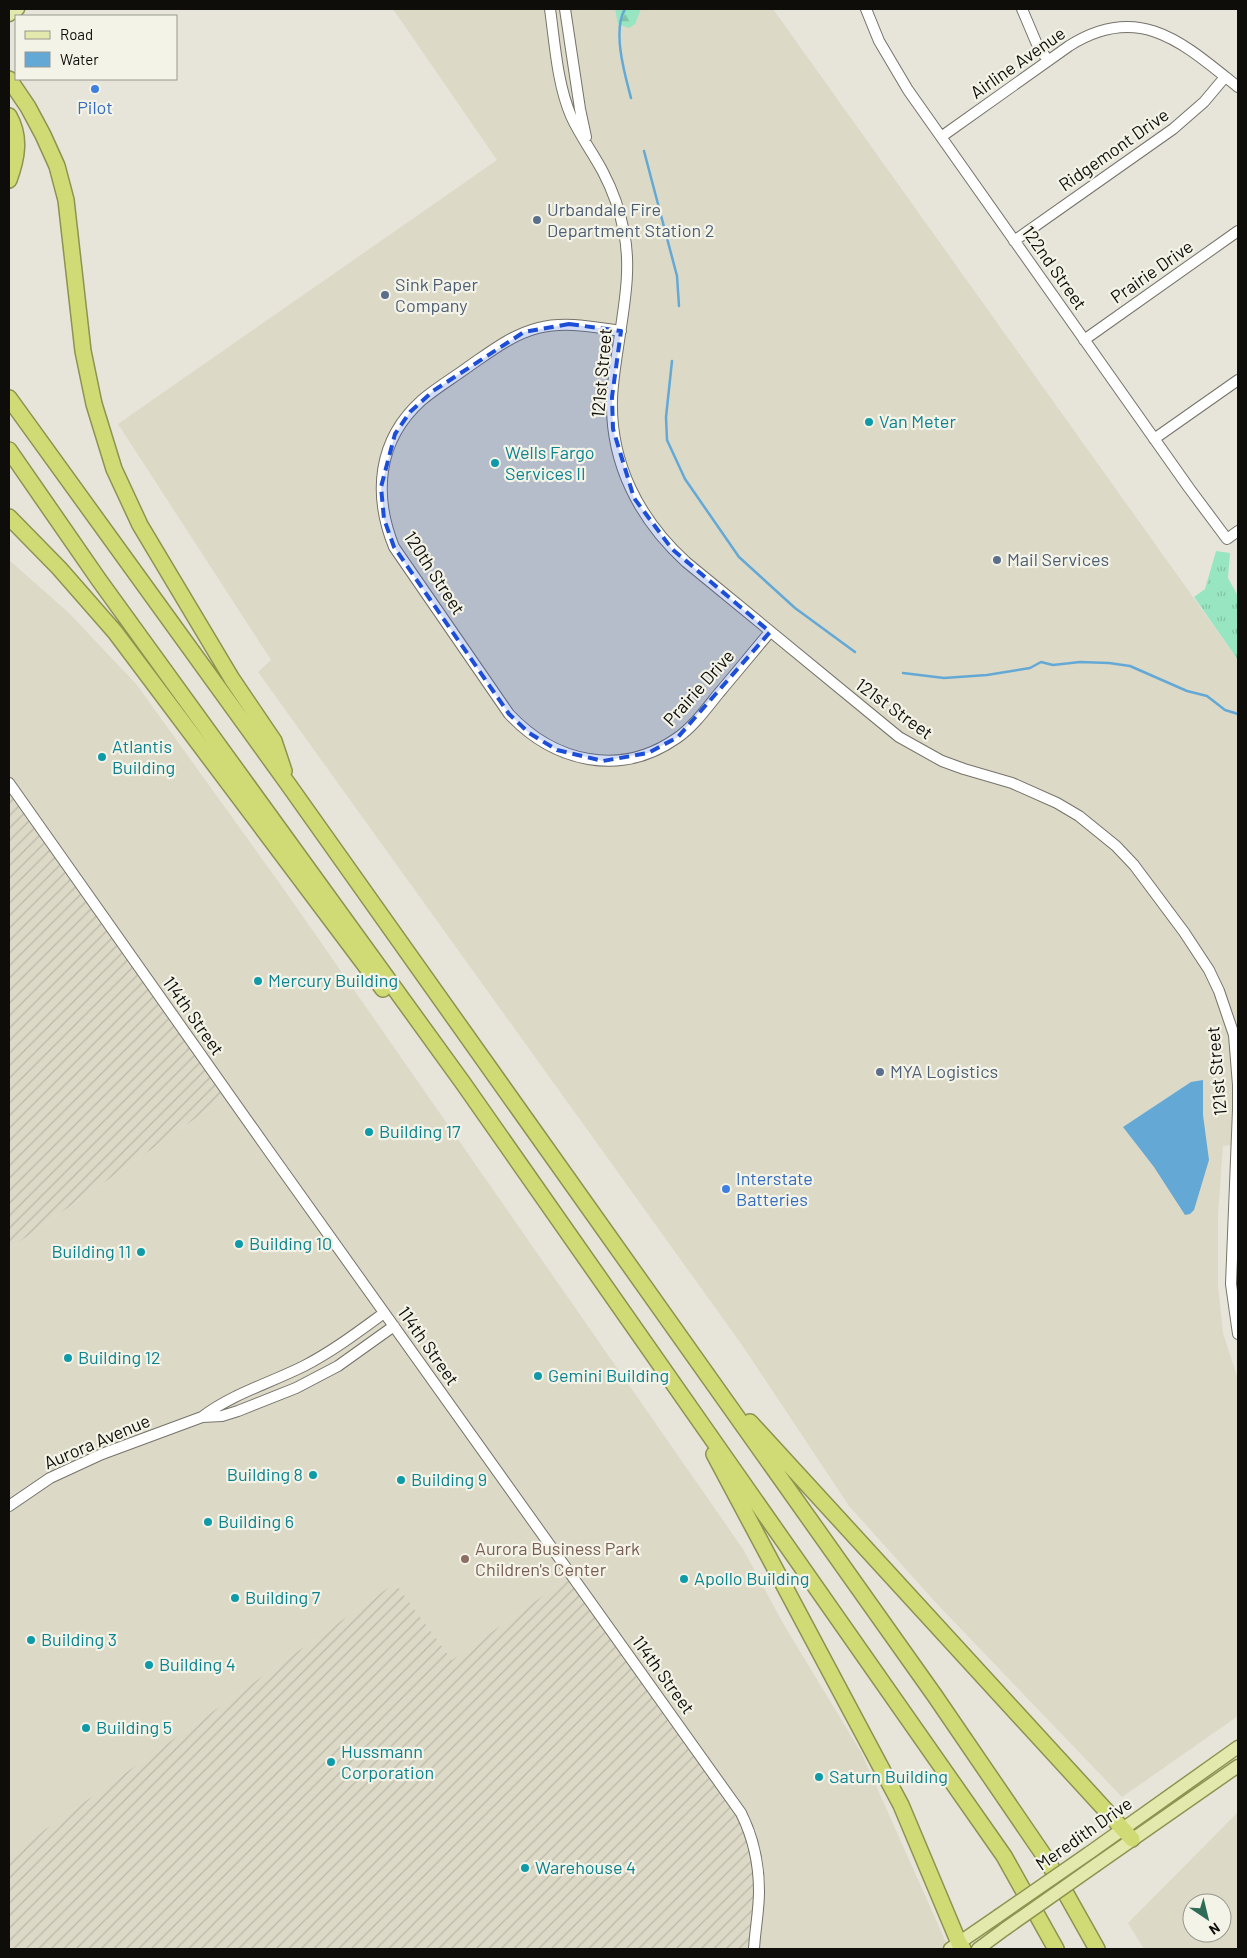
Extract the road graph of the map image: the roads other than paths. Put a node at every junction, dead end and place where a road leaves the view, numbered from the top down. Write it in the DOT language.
graph roads {
  1 [pos="18,9"];
  2 [pos="550,9"];
  3 [pos="565,9"];
  4 [pos="866,9"];
  5 [pos="1022,9"];
  6 [pos="9,15"];
  7 [pos="1048,61"];
  8 [pos="1225,77"];
  9 [pos="9,79"];
  10 [pos="1238,87"];
  11 [pos="9,116"];
  12 [pos="940,137"];
  13 [pos="588,148"];
  14 [pos="9,180"];
  15 [pos="1238,231"];
  16 [pos="1014,241"];
  17 [pos="621,331"];
  18 [pos="1084,340"];
  19 [pos="1238,380"];
  20 [pos="9,398"];
  21 [pos="1154,439"];
  22 [pos="9,450"];
  23 [pos="9,517"];
  24 [pos="1238,531"];
  25 [pos="770,632"];
  26 [pos="509,714"];
  27 [pos="9,783"];
  28 [pos="288,784"];
  29 [pos="463,1083"];
  30 [pos="384,1313"];
  31 [pos="394,1326"];
  32 [pos="1238,1334"];
  33 [pos="706,1375"];
  34 [pos="683,1396"];
  35 [pos="202,1417"];
  36 [pos="9,1506"];
  37 [pos="1238,1747"];
  38 [pos="1238,1766"];
  39 [pos="1128,1834"];
  40 [pos="957,1947"];
  41 [pos="754,1949"];
  42 [pos="978,1949"];
  43 [pos="1056,1949"];
  44 [pos="1097,1949"];
  1 -- 6 [label="main road"];
  2 -- 13 [label="street, 121st Street"];
  3 -- 13 [label="street, 121st Street"];
  4 -- 12 [label="street, 122nd Street"];
  5 -- 7 [label="street"];
  7 -- 8 [label="street, Airline Avenue"];
  7 -- 12 [label="street, Airline Avenue"];
  8 -- 10 [label="street, Airline Avenue"];
  8 -- 16 [label="street, Ridgemont Drive"];
  9 -- 28 [label="highway"];
  11 -- 14 [label="highway"];
  12 -- 16 [label="street, 122nd Street"];
  13 -- 17 [label="street, 121st Street"];
  15 -- 18 [label="street, Prairie Drive"];
  16 -- 18 [label="street, 122nd Street"];
  17 -- 25 [label="street, 121st Street"];
  17 -- 26 [label="street, 120th Street"];
  18 -- 21 [label="street, 122nd Street"];
  19 -- 21 [label="street"];
  20 -- 28 [label="highway"];
  21 -- 24 [label="street, 122nd Street"];
  22 -- 29 [label="highway"];
  23 -- 29 [label="highway"];
  25 -- 26 [label="street, Prairie Drive"];
  25 -- 32 [label="street, 121st Street"];
  27 -- 30 [label="street, 114th Street"];
  28 -- 33 [label="highway"];
  29 -- 34 [label="highway"];
  30 -- 31 [label="street, 114th Street"];
  30 -- 35 [label="street, Aurora Avenue"];
  31 -- 35 [label="street, Aurora Avenue"];
  31 -- 41 [label="street, 114th Street"];
  33 -- 39 [label="highway"];
  33 -- 44 [label="highway"];
  34 -- 40 [label="highway"];
  34 -- 43 [label="highway"];
  35 -- 36 [label="street, Aurora Avenue"];
  37 -- 39 [label="main road, Meredith Drive"];
  38 -- 39 [label="main road, Meredith Drive"];
  39 -- 40 [label="main road, Meredith Drive, bridge"];
  39 -- 42 [label="main road, Meredith Drive, bridge"];
}
